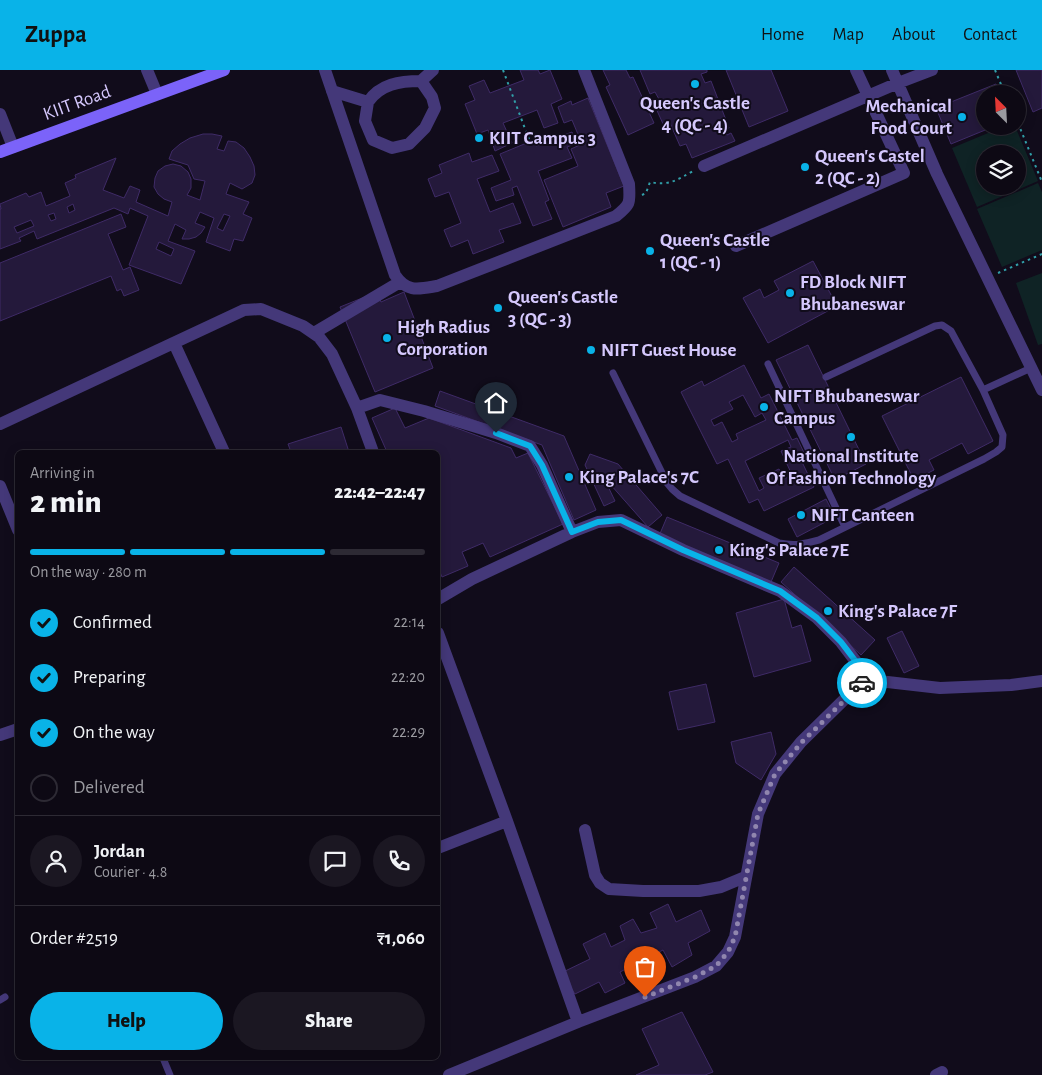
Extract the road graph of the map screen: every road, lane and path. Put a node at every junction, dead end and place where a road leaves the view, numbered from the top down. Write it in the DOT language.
graph roads {
  1 [pos="147,70"];
  2 [pos="224,70"];
  3 [pos="325,70"];
  4 [pos="433,70"];
  5 [pos="503,70"];
  6 [pos="584,70"];
  7 [pos="856,70"];
  8 [pos="892,70"];
  9 [pos="932,70"];
  10 [pos="995,70"];
  11 [pos="421,81"];
  12 [pos="898,83"];
  13 [pos="1001,85"];
  14 [pos="332,91"];
  15 [pos="157,94"];
  16 [pos="869,96"];
  17 [pos="368,102"];
  18 [pos="0,114"];
  19 [pos="1023,135"];
  20 [pos="530,142"];
  21 [pos="13,147"];
  22 [pos="0,152"];
  23 [pos="704,166"];
  24 [pos="1042,182"];
  25 [pos="630,200"];
  26 [pos="736,246"];
  27 [pos="1042,254"];
  28 [pos="987,277"];
  29 [pos="400,282"];
  30 [pos="314,333"];
  31 [pos="174,343"];
  32 [pos="768,364"];
  33 [pos="1036,366"];
  34 [pos="613,373"];
  35 [pos="826,377"];
  36 [pos="983,390"];
  37 [pos="1042,390"];
  38 [pos="357,408"];
  39 [pos="0,424"];
  40 [pos="223,450"];
  41 [pos="372,450"];
  42 [pos="0,486"];
  43 [pos="15,523"];
  44 [pos="845,527"];
  45 [pos="572,532"];
  46 [pos="440,598"];
  47 [pos="440,638"];
  48 [pos="870,680"];
  49 [pos="1042,681"];
  50 [pos="15,730"];
  51 [pos="0,735"];
  52 [pos="507,821"];
  53 [pos="585,830"];
  54 [pos="440,847"];
  55 [pos="746,877"];
  56 [pos="578,1022"];
  57 [pos="164,1060"];
  58 [pos="170,1075"];
  59 [pos="449,1075"];
  1 -- 15 [label="street"];
  2 -- 15 [label="main road, KIIT Road"];
  3 -- 14 [label="street"];
  4 -- 11 [label="street"];
  5 -- 20 [label="path"];
  6 -- 25 [label="street"];
  7 -- 16 [label="street"];
  8 -- 12 [label="street"];
  9 -- 12 [label="street"];
  10 -- 13 [label="path"];
  11 -- 17 [label="street"];
  11 -- 17 [label="street"];
  12 -- 16 [label="street"];
  12 -- 28 [label="street"];
  14 -- 17 [label="street"];
  14 -- 29 [label="street"];
  15 -- 21 [label="main road, KIIT Road"];
  16 -- 23 [label="street"];
  16 -- 26 [label="street"];
  18 -- 21 [label="street"];
  19 -- 24 [label="path"];
  21 -- 22 [label="main road, KIIT Road"];
  23 -- 25 [label="path"];
  25 -- 29 [label="street"];
  27 -- 28 [label="path"];
  28 -- 33 [label="street"];
  29 -- 30 [label="street"];
  30 -- 31 [label="street"];
  30 -- 38 [label="street"];
  31 -- 39 [label="street"];
  31 -- 40 [label="street"];
  32 -- 44 [label="lane"];
  33 -- 36 [label="lane"];
  33 -- 37 [label="street"];
  34 -- 44 [label="lane"];
  35 -- 36 [label="lane"];
  36 -- 44 [label="lane"];
  38 -- 41 [label="street"];
  38 -- 45 [label="street"];
  42 -- 43 [label="street"];
  45 -- 46 [label="street"];
  45 -- 48 [label="street"];
  47 -- 52 [label="street"];
  48 -- 49 [label="street"];
  48 -- 55 [label="street"];
  50 -- 51 [label="street"];
  52 -- 54 [label="street"];
  52 -- 56 [label="street"];
  53 -- 55 [label="street"];
  55 -- 56 [label="street"];
  56 -- 59 [label="street"];
  57 -- 58 [label="lane"];
}
